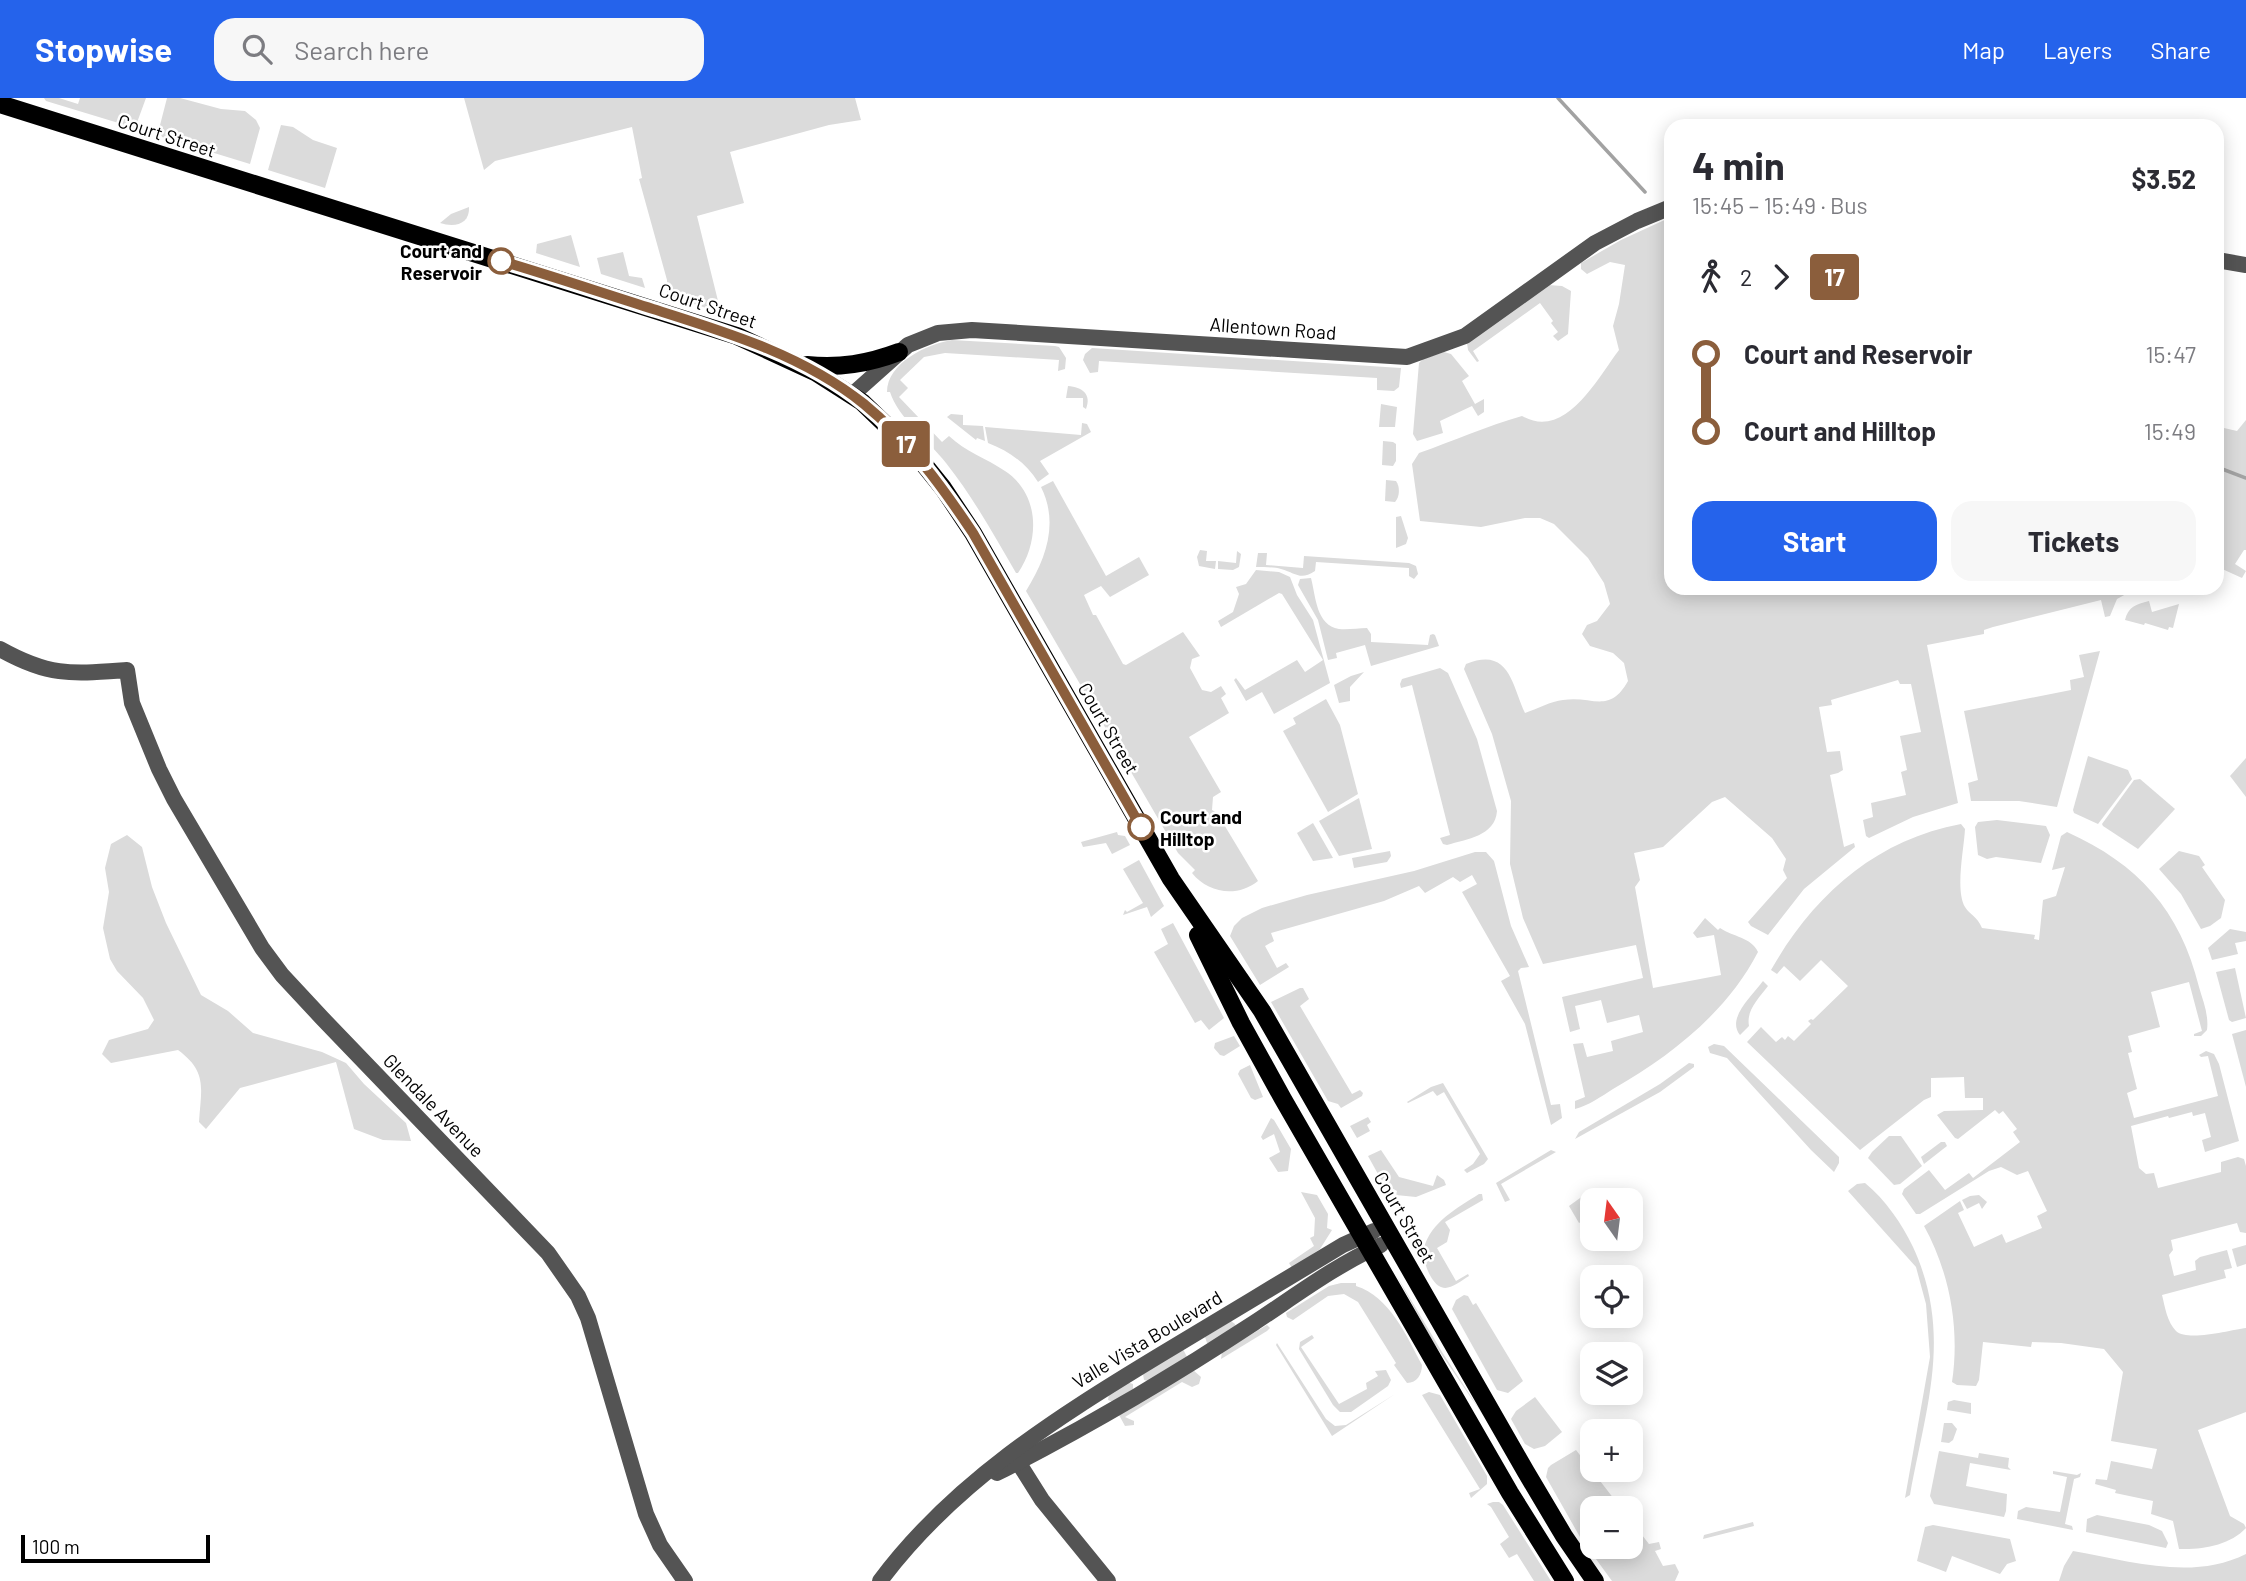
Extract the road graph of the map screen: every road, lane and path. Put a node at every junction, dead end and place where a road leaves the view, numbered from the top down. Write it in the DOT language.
graph roads {
  1 [pos="0,103"];
  2 [pos="1664,210"];
  3 [pos="2224,261"];
  4 [pos="2246,265"];
  5 [pos="899,352"];
  6 [pos="801,365"];
  7 [pos="852,395"];
  8 [pos="0,649"];
  9 [pos="1171,879"];
  10 [pos="1372,1240"];
  11 [pos="1015,1457"];
  12 [pos="685,1581"];
  13 [pos="880,1581"];
  14 [pos="1108,1581"];
  15 [pos="1565,1581"];
  16 [pos="1595,1581"];
  1 -- 6 [label="main road, Court Street"];
  2 -- 5 [label="street, Allentown Road"];
  3 -- 4 [label="street"];
  5 -- 6 [label="main road"];
  5 -- 7 [label="street, Allentown Road"];
  6 -- 7 [label="main road, Court Street"];
  7 -- 9 [label="main road, Court Street"];
  8 -- 12 [label="street, Glendale Avenue"];
  9 -- 10 [label="main road, Court Street"];
  9 -- 16 [label="main road, Court Street"];
  10 -- 11 [label="street, Valle Vista Boulevard"];
  10 -- 11 [label="street, Valle Vista Boulevard"];
  10 -- 15 [label="main road, Court Street"];
  11 -- 13 [label="street, Valle Vista Boulevard"];
  11 -- 14 [label="street"];
}
